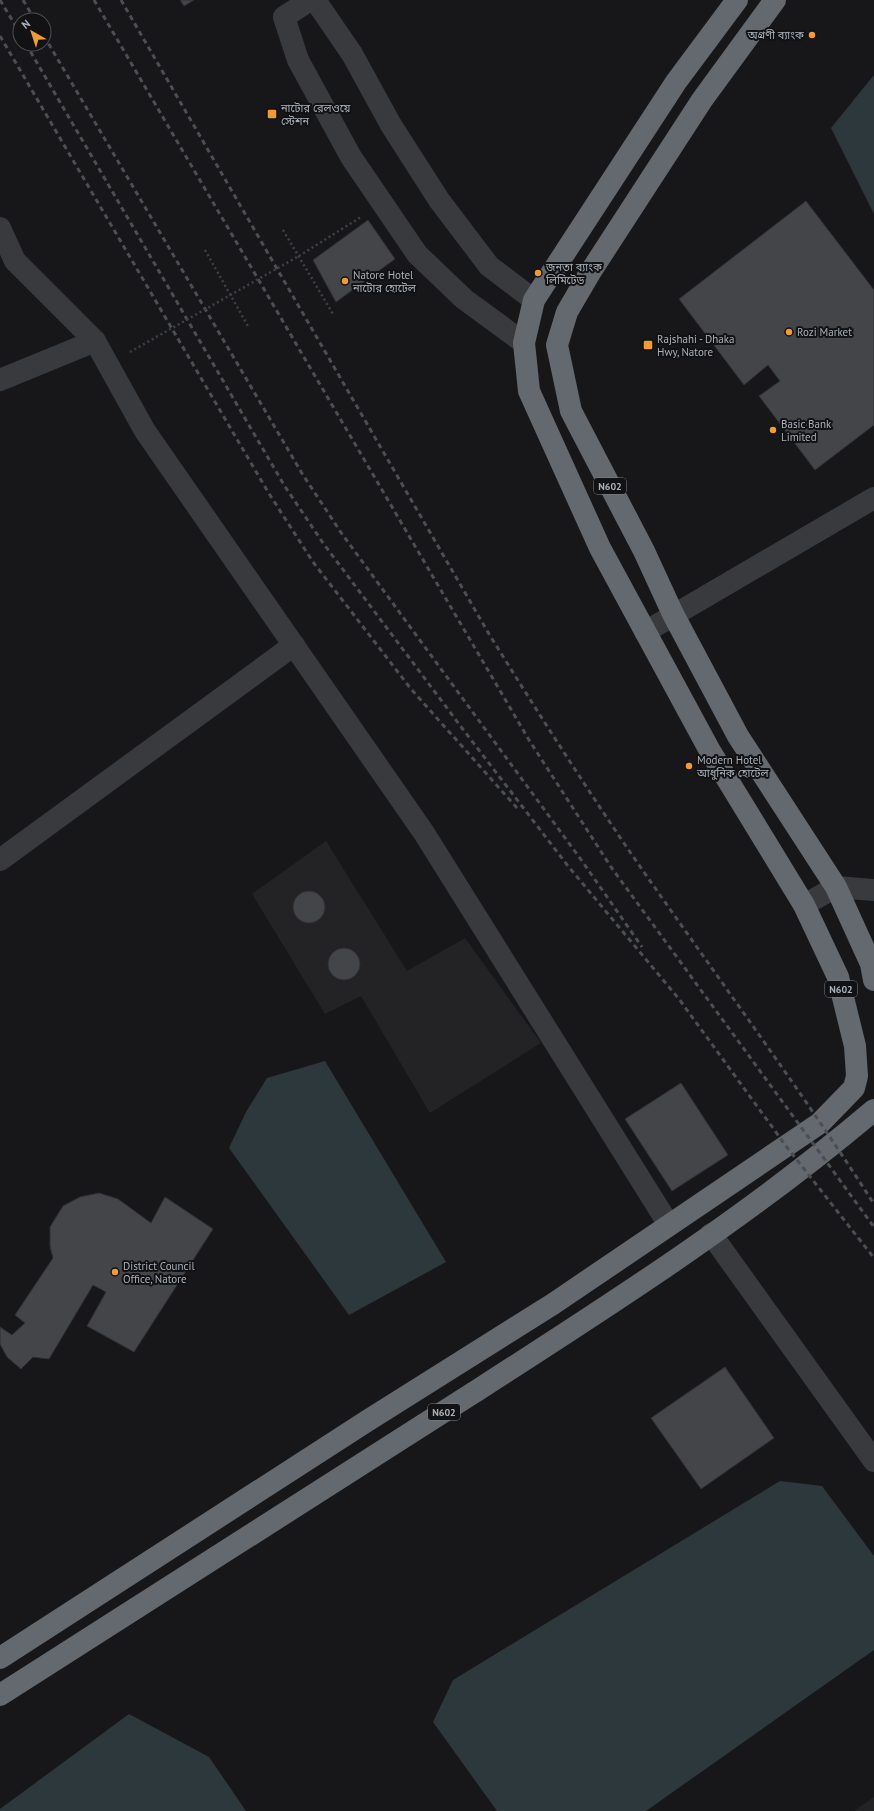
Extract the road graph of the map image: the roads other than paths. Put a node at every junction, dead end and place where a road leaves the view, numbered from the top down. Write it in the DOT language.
graph roads {
  1 [pos="310,0"];
  2 [pos="315,0"];
  3 [pos="737,0"];
  4 [pos="776,0"];
  5 [pos="0,228"];
  6 [pos="534,300"];
  7 [pos="95,341"];
  8 [pos="524,343"];
  9 [pos="557,345"];
  10 [pos="0,380"];
  11 [pos="874,498"];
  12 [pos="673,614"];
  13 [pos="645,632"];
  14 [pos="294,645"];
  15 [pos="0,860"];
  16 [pos="836,888"];
  17 [pos="874,890"];
  18 [pos="804,905"];
  19 [pos="874,980"];
  20 [pos="874,1110"];
  21 [pos="669,1226"];
  22 [pos="711,1234"];
  23 [pos="874,1461"];
  24 [pos="228,1512"];
  25 [pos="242,1541"];
  26 [pos="0,1658"];
  27 [pos="0,1695"];
  1 -- 8 [label="street"];
  2 -- 6 [label="street"];
  3 -- 6 [label="highway, N602"];
  4 -- 9 [label="highway, N602"];
  5 -- 7 [label="street"];
  6 -- 8 [label="highway, N602"];
  7 -- 10 [label="street"];
  7 -- 14 [label="street"];
  8 -- 9 [label="highway"];
  8 -- 13 [label="highway, N602"];
  9 -- 12 [label="highway, N602"];
  11 -- 12 [label="street"];
  12 -- 13 [label="street"];
  12 -- 16 [label="highway, N602"];
  13 -- 18 [label="highway, N602"];
  14 -- 15 [label="street"];
  14 -- 21 [label="street"];
  16 -- 17 [label="street"];
  16 -- 18 [label="street"];
  16 -- 19 [label="highway, N602"];
  18 -- 21 [label="highway, N602"];
  20 -- 22 [label="highway, N602"];
  21 -- 24 [label="highway, N602"];
  22 -- 23 [label="street"];
  22 -- 25 [label="highway, N602"];
  24 -- 25 [label="highway"];
  24 -- 26 [label="highway, N602"];
  25 -- 27 [label="highway, N602"];
}
